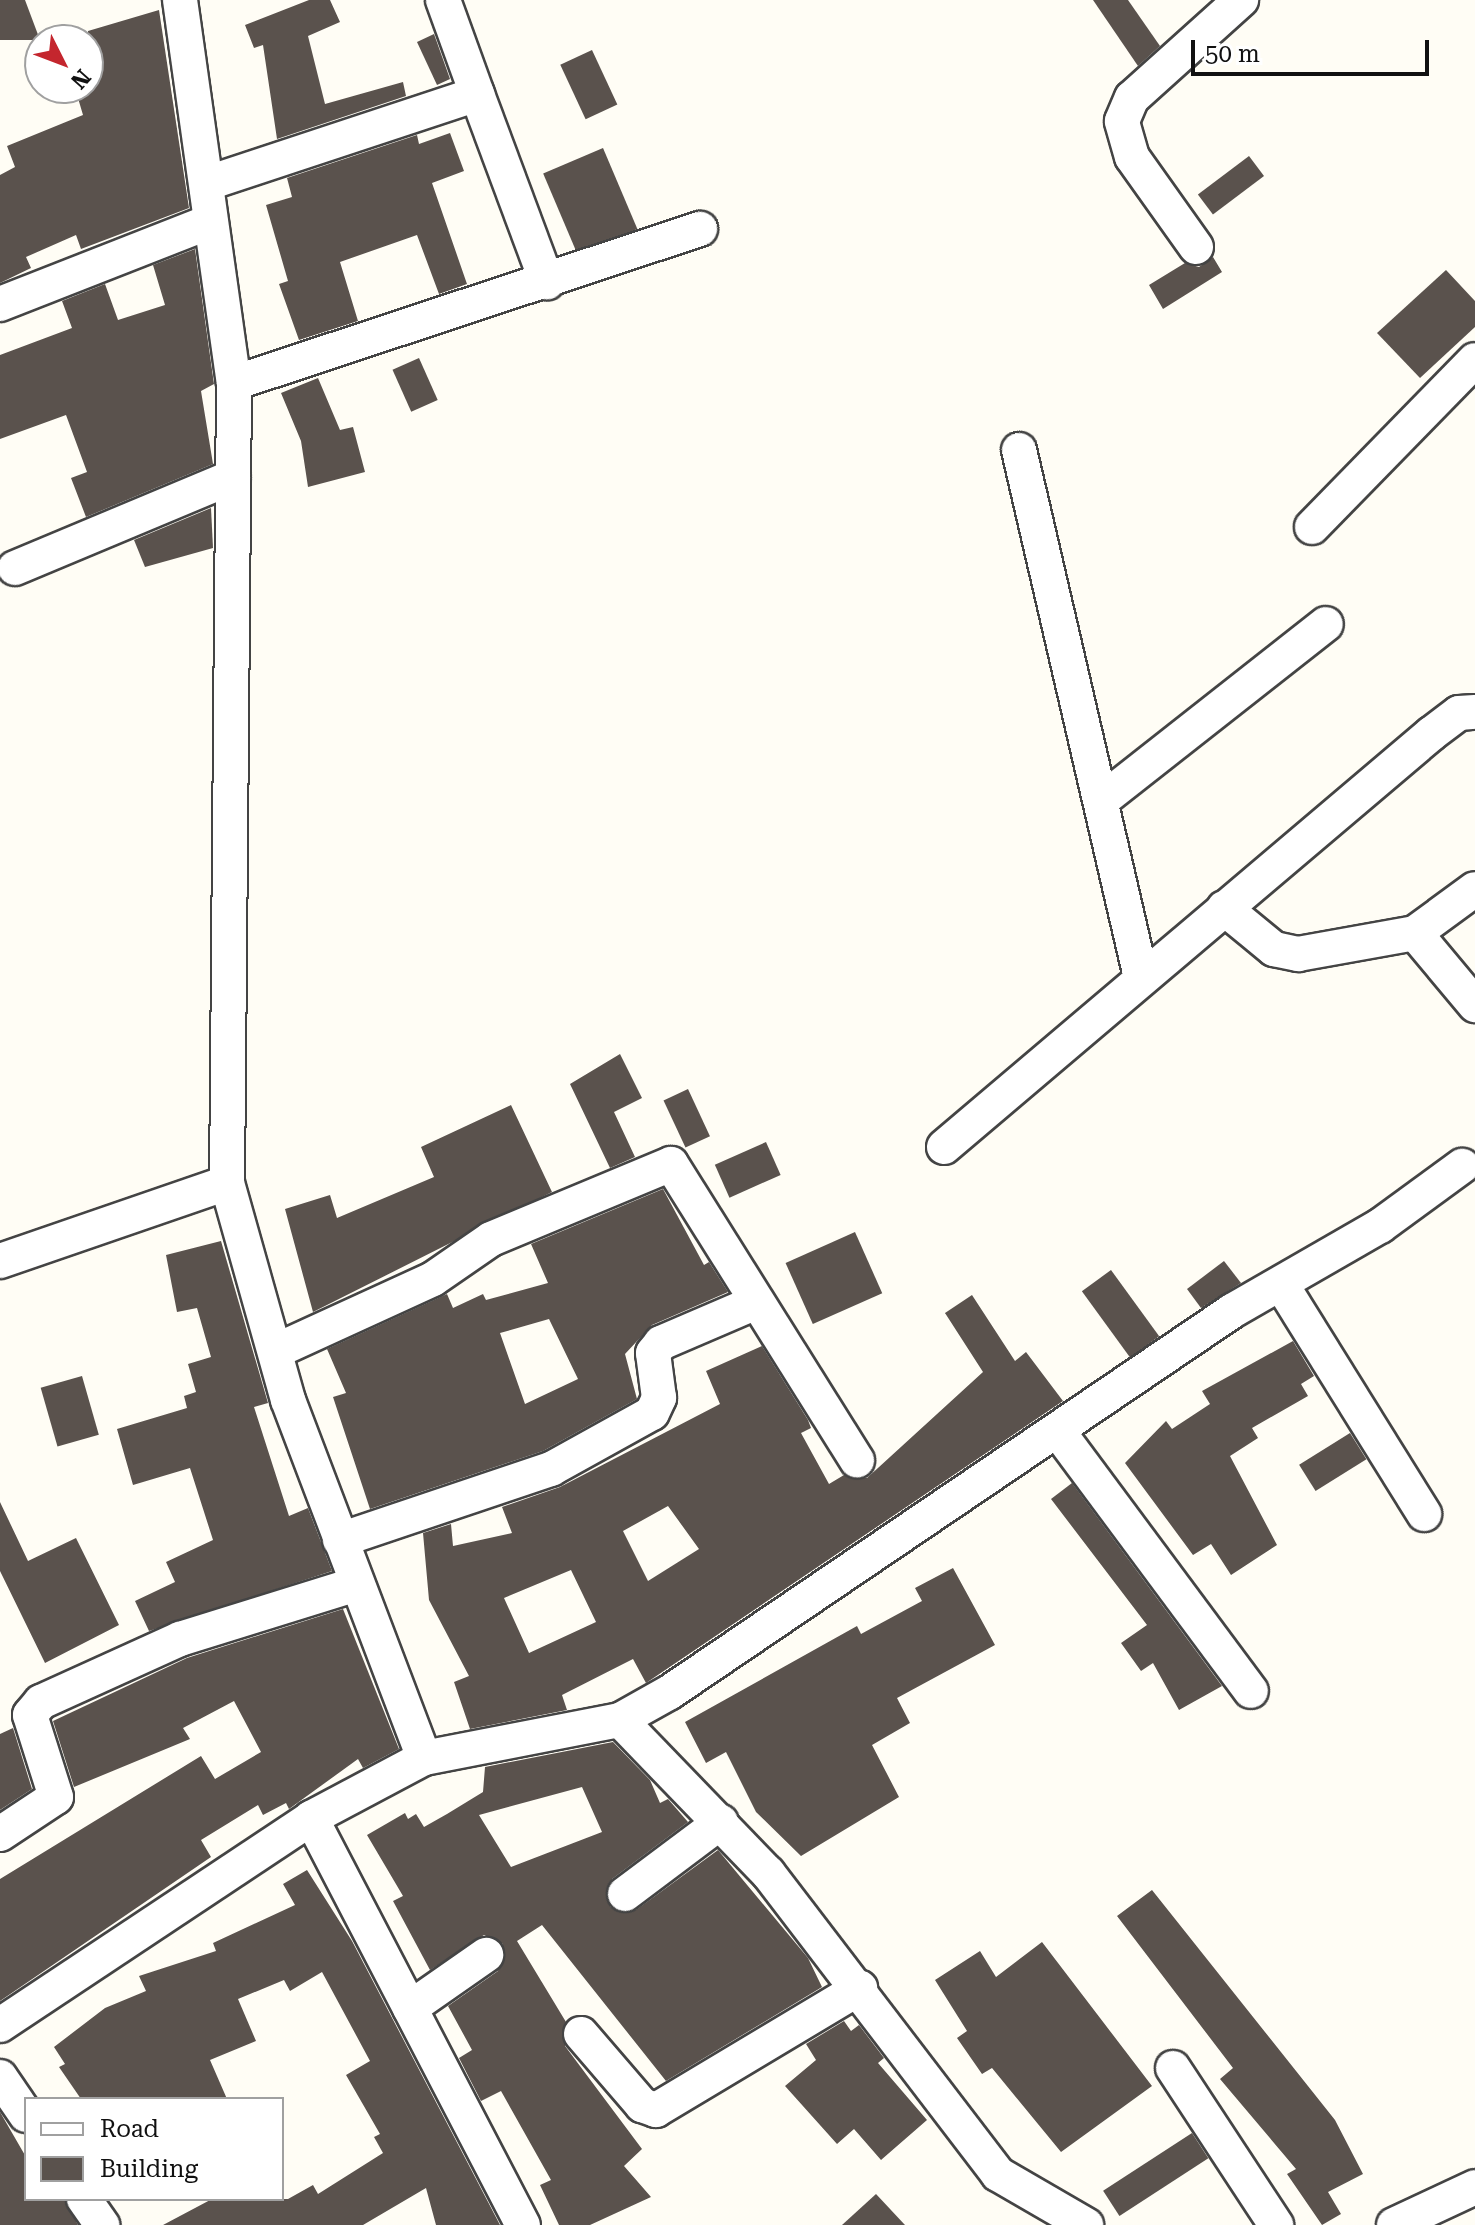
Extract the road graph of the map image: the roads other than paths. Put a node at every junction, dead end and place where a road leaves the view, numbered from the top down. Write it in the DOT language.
graph roads {
  1 [pos="180,0"];
  2 [pos="443,0"];
  3 [pos="1241,0"];
  4 [pos="477,94"];
  5 [pos="208,183"];
  6 [pos="209,222"];
  7 [pos="700,229"];
  8 [pos="1196,247"];
  9 [pos="547,282"];
  10 [pos="0,304"];
  11 [pos="1475,360"];
  12 [pos="234,383"];
  13 [pos="1019,450"];
  14 [pos="233,477"];
  15 [pos="1312,527"];
  16 [pos="15,568"];
  17 [pos="1326,624"];
  18 [pos="1475,712"];
  19 [pos="1101,801"];
  20 [pos="1475,889"];
  21 [pos="1224,908"];
  22 [pos="1415,933"];
  23 [pos="1141,977"];
  24 [pos="1475,1005"];
  25 [pos="944,1147"];
  26 [pos="1462,1166"];
  27 [pos="227,1183"];
  28 [pos="0,1261"];
  29 [pos="1281,1284"];
  30 [pos="756,1302"];
  31 [pos="278,1350"];
  32 [pos="1060,1434"];
  33 [pos="857,1461"];
  34 [pos="1424,1514"];
  35 [pos="340,1540"];
  36 [pos="357,1584"];
  37 [pos="1251,1691"];
  38 [pos="620,1720"];
  39 [pos="424,1758"];
  40 [pos="311,1818"];
  41 [pos="721,1822"];
  42 [pos="0,1834"];
  43 [pos="625,1894"];
  44 [pos="486,1955"];
  45 [pos="860,1988"];
  46 [pos="410,2008"];
  47 [pos="0,2025"];
  48 [pos="581,2034"];
  49 [pos="1173,2068"];
  50 [pos="0,2077"];
  51 [pos="24,2112"];
  52 [pos="1475,2187"];
  53 [pos="85,2201"];
  54 [pos="102,2225"];
  55 [pos="523,2225"];
  56 [pos="1086,2225"];
  57 [pos="1276,2225"];
  58 [pos="1394,2225"];
  1 -- 5 [label="street"];
  2 -- 4 [label="street"];
  3 -- 8 [label="street"];
  4 -- 5 [label="street"];
  4 -- 9 [label="street"];
  5 -- 6 [label="street"];
  6 -- 10 [label="street"];
  6 -- 12 [label="street"];
  7 -- 9 [label="street"];
  9 -- 12 [label="street"];
  11 -- 15 [label="street"];
  12 -- 14 [label="street"];
  13 -- 19 [label="street"];
  14 -- 16 [label="street"];
  14 -- 27 [label="street"];
  17 -- 19 [label="street"];
  18 -- 21 [label="street"];
  19 -- 23 [label="street"];
  20 -- 22 [label="street"];
  21 -- 22 [label="street"];
  21 -- 23 [label="street"];
  22 -- 24 [label="street"];
  23 -- 25 [label="street"];
  26 -- 29 [label="street"];
  27 -- 28 [label="street"];
  27 -- 31 [label="street"];
  29 -- 32 [label="street"];
  29 -- 34 [label="street"];
  30 -- 31 [label="street"];
  30 -- 33 [label="street"];
  30 -- 35 [label="street"];
  31 -- 35 [label="street"];
  32 -- 37 [label="street"];
  32 -- 38 [label="street"];
  35 -- 36 [label="street"];
  36 -- 39 [label="street"];
  36 -- 42 [label="street"];
  38 -- 39 [label="street"];
  38 -- 41 [label="street"];
  39 -- 40 [label="street"];
  40 -- 46 [label="street"];
  40 -- 47 [label="street"];
  41 -- 43 [label="street"];
  41 -- 45 [label="street"];
  44 -- 46 [label="street"];
  45 -- 48 [label="street"];
  45 -- 56 [label="street"];
  46 -- 55 [label="street"];
  49 -- 57 [label="street"];
  50 -- 51 [label="street"];
  52 -- 58 [label="street"];
  53 -- 54 [label="street"];
}
